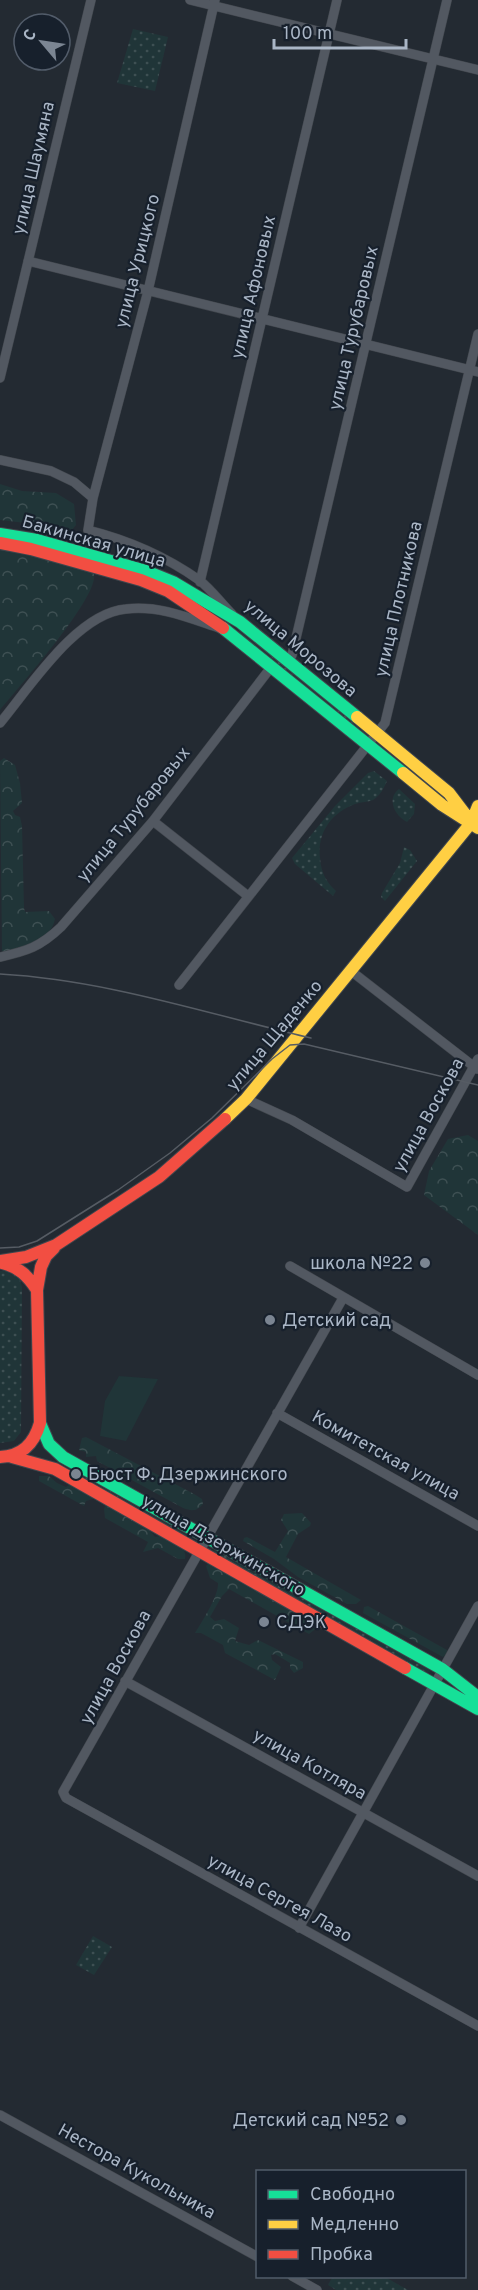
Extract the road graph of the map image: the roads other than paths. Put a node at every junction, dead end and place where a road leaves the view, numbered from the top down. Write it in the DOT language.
graph roads {
  1 [pos="91,0"];
  2 [pos="190,0"];
  3 [pos="337,0"];
  4 [pos="447,0"];
  5 [pos="214,3"];
  6 [pos="329,34"];
  7 [pos="434,59"];
  8 [pos="478,70"];
  9 [pos="28,261"];
  10 [pos="148,291"];
  11 [pos="262,319"];
  12 [pos="478,334"];
  13 [pos="366,344"];
  14 [pos="474,370"];
  15 [pos="0,378"];
  16 [pos="0,460"];
  17 [pos="93,498"];
  18 [pos="88,530"];
  19 [pos="0,534"];
  20 [pos="0,543"];
  21 [pos="201,582"];
  22 [pos="240,622"];
  23 [pos="231,633"];
  24 [pos="288,662"];
  25 [pos="272,666"];
  26 [pos="0,723"];
  27 [pos="377,735"];
  28 [pos="368,746"];
  29 [pos="478,806"];
  30 [pos="153,821"];
  31 [pos="475,825"];
  32 [pos="248,896"];
  33 [pos="0,957"];
  34 [pos="351,971"];
  35 [pos="179,985"];
  36 [pos="477,1065"];
  37 [pos="246,1099"];
  38 [pos="56,1245"];
  39 [pos="0,1262"];
  40 [pos="290,1266"];
  41 [pos="37,1290"];
  42 [pos="343,1298"];
  43 [pos="478,1375"];
  44 [pos="277,1413"];
  45 [pos="40,1423"];
  46 [pos="6,1457"];
  47 [pos="478,1526"];
  48 [pos="207,1536"];
  49 [pos="198,1552"];
  50 [pos="478,1606"];
  51 [pos="442,1669"];
  52 [pos="125,1681"];
  53 [pos="434,1685"];
  54 [pos="478,1697"];
  55 [pos="478,1709"];
  56 [pos="66,1798"];
  57 [pos="364,1813"];
  58 [pos="478,1876"];
  59 [pos="299,1928"];
  60 [pos="478,2026"];
  61 [pos="0,2115"];
  62 [pos="256,2256"];
  63 [pos="294,2278"];
  64 [pos="317,2290"];
  1 -- 9 [label="street, улица Шаумяна"];
  2 -- 5 [label="street"];
  3 -- 6 [label="street, улица Афоновых"];
  4 -- 7 [label="street, улица Турубаровых"];
  5 -- 6 [label="street"];
  5 -- 10 [label="street, улица Урицкого"];
  6 -- 7 [label="street"];
  6 -- 11 [label="street, улица Афоновых"];
  7 -- 8 [label="street"];
  7 -- 13 [label="street, улица Турубаровых"];
  9 -- 10 [label="street"];
  9 -- 15 [label="street, улица Шаумяна"];
  10 -- 11 [label="street"];
  10 -- 17 [label="street, улица Урицкого"];
  11 -- 13 [label="street"];
  11 -- 21 [label="street, улица Афоновых"];
  12 -- 14 [label="street, улица Плотникова"];
  13 -- 14 [label="street"];
  13 -- 24 [label="street, улица Турубаровых"];
  14 -- 27 [label="street, улица Плотникова"];
  16 -- 17 [label="street"];
  17 -- 18 [label="street, улица Урицкого"];
  18 -- 21 [label="street, улица Морозова"];
  19 -- 22 [label="main road, Бакинская улица"];
  20 -- 23 [label="main road, Бакинская улица"];
  21 -- 22 [label="street, улица Морозова"];
  22 -- 24 [label="main road, улица Морозова"];
  23 -- 25 [label="main road, улица Морозова"];
  23 -- 26 [label="street"];
  24 -- 27 [label="main road, улица Морозова"];
  25 -- 28 [label="main road, улица Морозова"];
  25 -- 30 [label="street, улица Турубаровых"];
  27 -- 28 [label="street, улица Плотникова"];
  27 -- 31 [label="main road, улица Морозова"];
  28 -- 31 [label="main road, улица Морозова"];
  28 -- 32 [label="street, улица Плотникова"];
  29 -- 31 [label="main road, улица Щаденко"];
  30 -- 32 [label="street"];
  30 -- 33 [label="street, улица Турубаровых"];
  31 -- 34 [label="main road, улица Щаденко"];
  32 -- 35 [label="street, улица Плотникова"];
  34 -- 36 [label="street"];
  34 -- 37 [label="main road, улица Щаденко"];
  36 -- 37 [label="street, улица Воскова"];
  37 -- 38 [label="main road, улица Щаденко"];
  38 -- 39 [label="main road, улица Щаденко"];
  38 -- 41 [label="main road, улица Щаденко"];
  39 -- 41 [label="main road"];
  40 -- 42 [label="street"];
  41 -- 45 [label="main road, улица Щаденко"];
  42 -- 43 [label="street"];
  42 -- 44 [label="street"];
  44 -- 47 [label="street, Комитетская улица"];
  44 -- 48 [label="street"];
  45 -- 46 [label="main road"];
  45 -- 48 [label="main road, улица Дзержинского"];
  46 -- 49 [label="main road, улица Дзержинского"];
  48 -- 49 [label="street, улица Воскова"];
  48 -- 51 [label="main road, улица Дзержинского"];
  49 -- 52 [label="street, улица Воскова"];
  49 -- 53 [label="main road, улица Дзержинского"];
  50 -- 51 [label="street"];
  51 -- 53 [label="street"];
  51 -- 54 [label="main road, улица Дзержинского"];
  52 -- 56 [label="street, улица Воскова"];
  52 -- 57 [label="street, улица Котляра"];
  53 -- 55 [label="main road, улица Дзержинского"];
  53 -- 57 [label="street"];
  56 -- 59 [label="street, улица Сергея Лазо"];
  57 -- 58 [label="street, улица Котляра"];
  57 -- 59 [label="street"];
  59 -- 60 [label="street, улица Сергея Лазо"];
  61 -- 62 [label="street, Нестора Кукольника"];
  63 -- 64 [label="street"];
}
